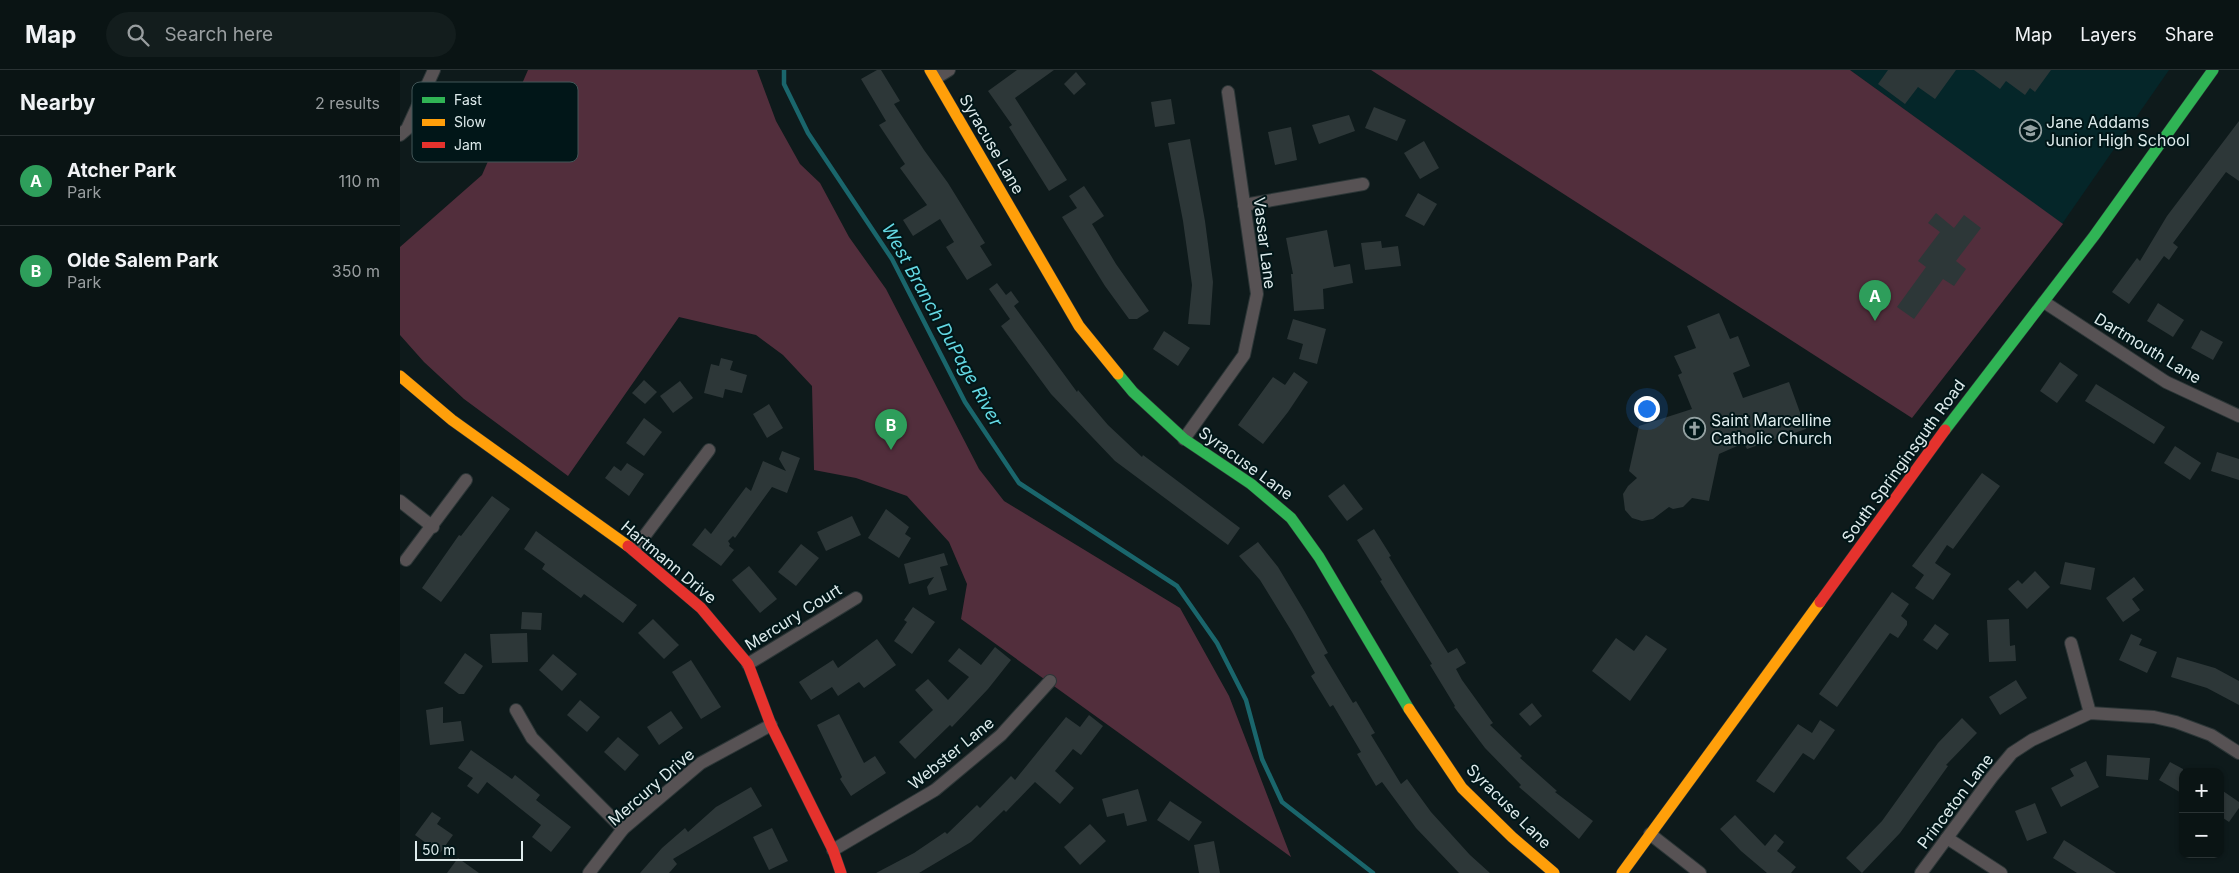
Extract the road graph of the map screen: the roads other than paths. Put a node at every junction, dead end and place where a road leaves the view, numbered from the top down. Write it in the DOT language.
graph roads {
  1 [pos="434,70"];
  2 [pos="949,70"];
  3 [pos="2213,70"];
  4 [pos="933,74"];
  5 [pos="429,82"];
  6 [pos="1228,92"];
  7 [pos="412,118"];
  8 [pos="400,135"];
  9 [pos="1363,184"];
  10 [pos="1244,205"];
  11 [pos="2044,302"];
  12 [pos="400,376"];
  13 [pos="2239,416"];
  14 [pos="1184,439"];
  15 [pos="709,450"];
  16 [pos="466,480"];
  17 [pos="400,500"];
  18 [pos="433,527"];
  19 [pos="634,550"];
  20 [pos="406,560"];
  21 [pos="856,598"];
  22 [pos="2071,643"];
  23 [pos="748,664"];
  24 [pos="1050,681"];
  25 [pos="516,710"];
  26 [pos="2090,714"];
  27 [pos="771,725"];
  28 [pos="2239,753"];
  29 [pos="623,830"];
  30 [pos="1650,834"];
  31 [pos="1947,838"];
  32 [pos="833,850"];
  33 [pos="589,873"];
  34 [pos="841,873"];
  35 [pos="1554,873"];
  36 [pos="1622,873"];
  37 [pos="1700,873"];
  38 [pos="1921,873"];
  39 [pos="2001,873"];
  1 -- 5 [label="street"];
  2 -- 4 [label="street"];
  3 -- 11 [label="street, South Springinsguth Road"];
  4 -- 14 [label="street, Syracuse Lane"];
  6 -- 10 [label="street, Vassar Lane"];
  7 -- 8 [label="street"];
  9 -- 10 [label="street"];
  10 -- 14 [label="street, Vassar Lane"];
  11 -- 13 [label="street, Dartmouth Lane"];
  11 -- 30 [label="street, South Springinsguth Road"];
  12 -- 19 [label="street, Hartmann Drive"];
  14 -- 35 [label="street, Syracuse Lane"];
  15 -- 19 [label="street"];
  16 -- 18 [label="street"];
  17 -- 18 [label="street"];
  18 -- 20 [label="street"];
  19 -- 23 [label="street, Hartmann Drive"];
  21 -- 23 [label="street, Mercury Court"];
  22 -- 26 [label="street"];
  23 -- 27 [label="street, Hartmann Drive"];
  24 -- 32 [label="street, Webster Lane"];
  25 -- 29 [label="street"];
  26 -- 28 [label="street, Princeton Lane"];
  26 -- 31 [label="street, Princeton Lane"];
  27 -- 29 [label="street, Mercury Drive"];
  27 -- 32 [label="street, Hartmann Drive"];
  29 -- 33 [label="street, Mercury Drive"];
  30 -- 36 [label="street, South Springinsguth Road"];
  30 -- 37 [label="street"];
  31 -- 38 [label="street, Princeton Lane"];
  31 -- 39 [label="street"];
  32 -- 34 [label="street, Hartmann Drive"];
}
